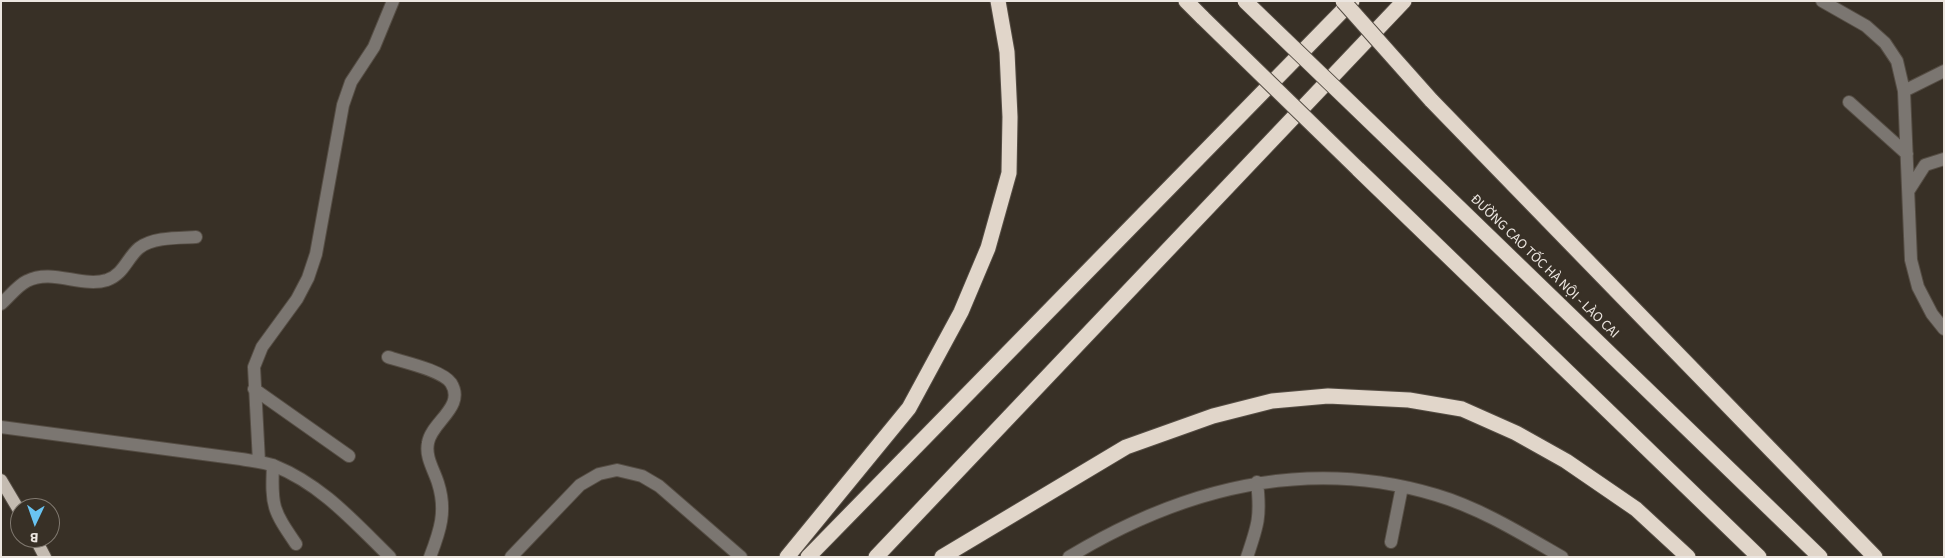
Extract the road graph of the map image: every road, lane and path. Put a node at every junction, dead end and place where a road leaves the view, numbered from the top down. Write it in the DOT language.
graph roads {
  1 [pos="393,1"];
  2 [pos="998,1"];
  3 [pos="1186,1"];
  4 [pos="1245,1"];
  5 [pos="1343,1"];
  6 [pos="1352,1"];
  7 [pos="1404,1"];
  8 [pos="1822,1"];
  9 [pos="1944,71"];
  10 [pos="1904,91"];
  11 [pos="1849,102"];
  12 [pos="1907,154"];
  13 [pos="1944,159"];
  14 [pos="1908,192"];
  15 [pos="196,237"];
  16 [pos="1,304"];
  17 [pos="1944,329"];
  18 [pos="388,356"];
  19 [pos="254,389"];
  20 [pos="1,427"];
  21 [pos="349,456"];
  22 [pos="259,462"];
  23 [pos="273,465"];
  24 [pos="1,480"];
  25 [pos="1257,482"];
  26 [pos="1402,487"];
  27 [pos="12,498"];
  28 [pos="1391,542"];
  29 [pos="296,544"];
  30 [pos="390,557"];
  31 [pos="430,557"];
  32 [pos="511,557"];
  33 [pos="740,557"];
  34 [pos="787,557"];
  35 [pos="808,557"];
  36 [pos="876,557"];
  37 [pos="942,557"];
  38 [pos="1069,557"];
  39 [pos="1247,557"];
  40 [pos="1562,557"];
  41 [pos="1688,557"];
  42 [pos="1759,557"];
  43 [pos="1820,557"];
  44 [pos="1875,557"];
  1 -- 19 [label="street"];
  2 -- 34 [label="highway"];
  3 -- 42 [label="highway, bridge"];
  4 -- 43 [label="highway, ĐƯỜNG CAO TỐC HÀ NỘI - LÀO CAI, bridge"];
  5 -- 44 [label="highway, bridge"];
  6 -- 35 [label="highway"];
  7 -- 36 [label="highway"];
  8 -- 10 [label="street"];
  9 -- 10 [label="street"];
  10 -- 12 [label="street"];
  11 -- 12 [label="street"];
  12 -- 14 [label="street"];
  13 -- 14 [label="street"];
  14 -- 17 [label="street"];
  15 -- 16 [label="street"];
  18 -- 31 [label="street"];
  19 -- 21 [label="street"];
  19 -- 22 [label="street"];
  20 -- 22 [label="street"];
  22 -- 23 [label="street"];
  23 -- 29 [label="street"];
  23 -- 30 [label="street"];
  24 -- 27 [label="main road"];
  25 -- 26 [label="street"];
  25 -- 38 [label="street"];
  25 -- 39 [label="street"];
  26 -- 28 [label="street"];
  26 -- 40 [label="street"];
  32 -- 33 [label="street"];
  37 -- 41 [label="highway"];
}
